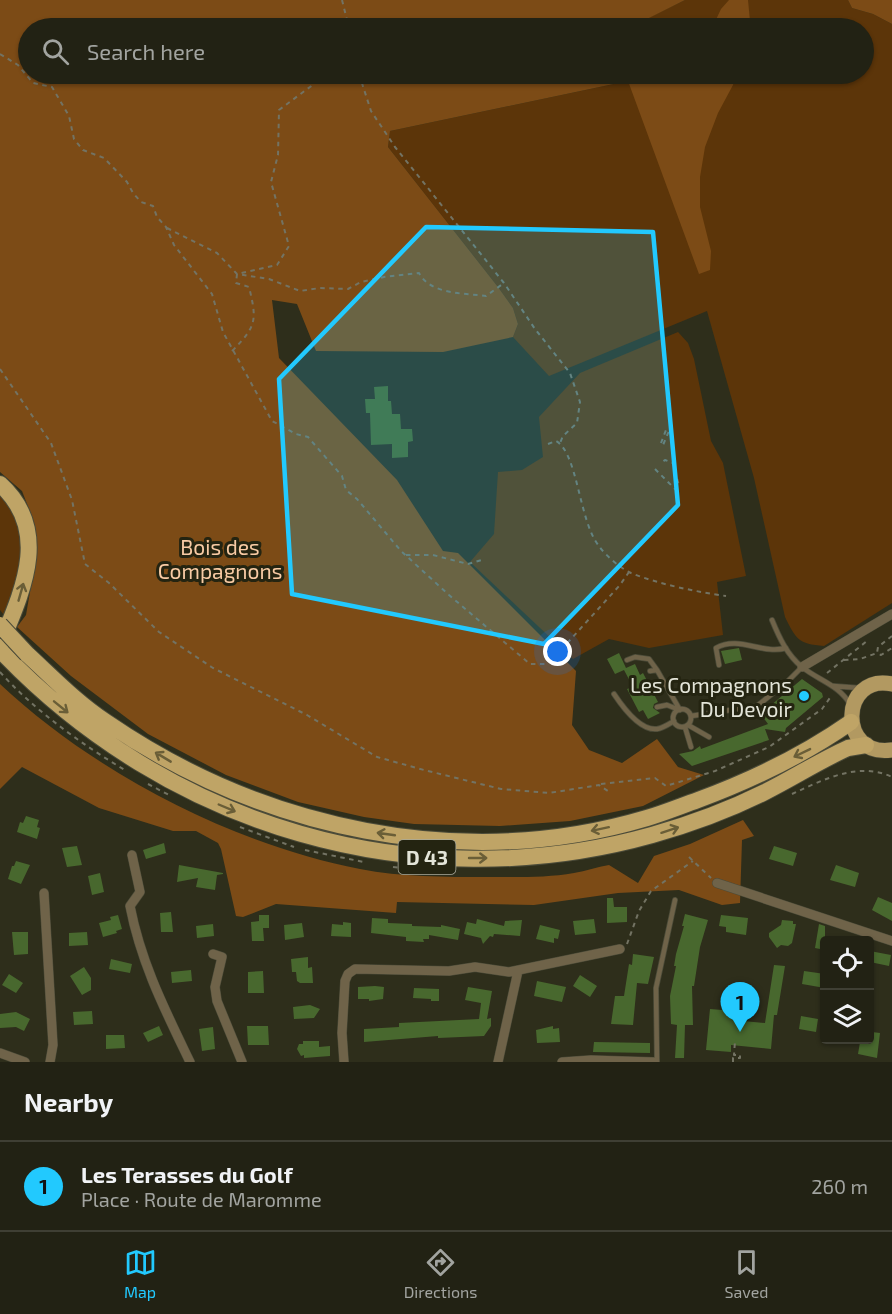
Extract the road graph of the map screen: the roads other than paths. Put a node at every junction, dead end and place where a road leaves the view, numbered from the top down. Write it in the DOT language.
graph roads {
  1 [pos="0,484"];
  2 [pos="892,614"];
  3 [pos="772,620"];
  4 [pos="0,625"];
  5 [pos="0,648"];
  6 [pos="786,648"];
  7 [pos="627,660"];
  8 [pos="719,665"];
  9 [pos="802,667"];
  10 [pos="650,670"];
  11 [pos="657,670"];
  12 [pos="892,684"];
  13 [pos="833,686"];
  14 [pos="866,688"];
  15 [pos="614,694"];
  16 [pos="657,707"];
  17 [pos="680,710"];
  18 [pos="852,715"];
  19 [pos="691,716"];
  20 [pos="674,721"];
  21 [pos="687,726"];
  22 [pos="709,737"];
  23 [pos="866,745"];
  24 [pos="691,747"];
  25 [pos="892,750"];
  26 [pos="132,855"];
  27 [pos="717,883"];
  28 [pos="44,892"];
  29 [pos="675,900"];
  30 [pos="892,942"];
  31 [pos="620,949"];
  32 [pos="213,954"];
  33 [pos="518,971"];
  34 [pos="0,1053"];
  35 [pos="573,1061"];
  36 [pos="25,1062"];
  37 [pos="50,1062"];
  38 [pos="190,1062"];
  39 [pos="242,1062"];
  40 [pos="344,1062"];
  41 [pos="498,1062"];
  42 [pos="562,1062"];
  43 [pos="656,1062"];
  5 -- 1 [label="highway, one-way"];
  2 -- 9 [label="street"];
  3 -- 6 [label="lane"];
  18 -- 4 [label="highway, D 43, one-way, bridge"];
  5 -- 23 [label="highway, D 43, one-way"];
  6 -- 8 [label="lane"];
  6 -- 9 [label="lane"];
  7 -- 11 [label="lane"];
  9 -- 13 [label="lane"];
  9 -- 19 [label="lane"];
  10 -- 11 [label="lane"];
  11 -- 17 [label="lane"];
  12 -- 14 [label="main road"];
  13 -- 14 [label="lane"];
  13 -- 18 [label="lane"];
  14 -- 18 [label="main road"];
  15 -- 20 [label="lane"];
  16 -- 17 [label="lane"];
  17 -- 19 [label="lane"];
  17 -- 20 [label="lane"];
  18 -- 23 [label="main road"];
  19 -- 21 [label="lane"];
  20 -- 21 [label="lane"];
  21 -- 22 [label="lane"];
  21 -- 24 [label="lane"];
  23 -- 25 [label="main road"];
  26 -- 38 [label="street"];
  27 -- 30 [label="street"];
  28 -- 37 [label="street"];
  29 -- 43 [label="lane"];
  31 -- 33 [label="street"];
  32 -- 39 [label="street"];
  33 -- 40 [label="street"];
  33 -- 41 [label="street"];
  34 -- 36 [label="street"];
  35 -- 42 [label="street"];
  35 -- 43 [label="street"];
}
